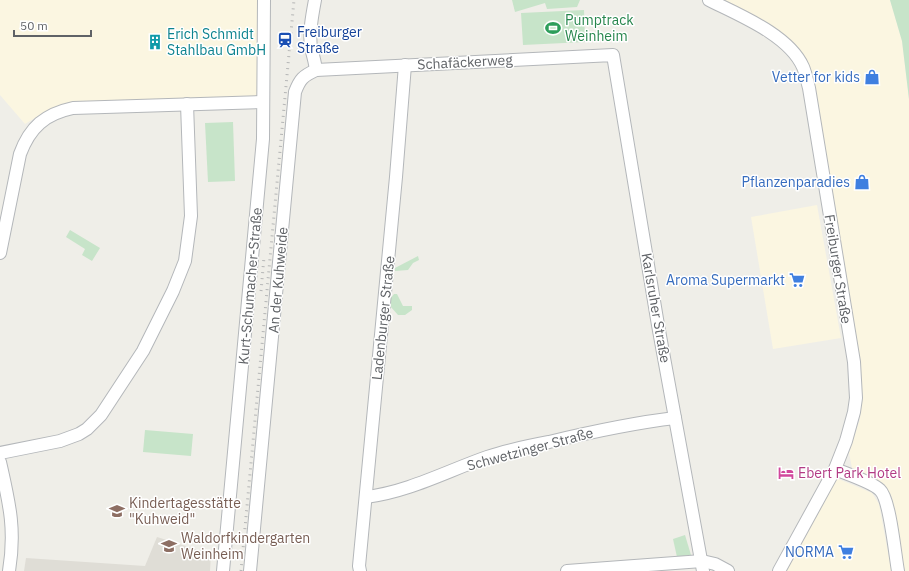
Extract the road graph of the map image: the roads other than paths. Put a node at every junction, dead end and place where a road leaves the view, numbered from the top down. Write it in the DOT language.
graph roads {
  1 [pos="264,0"];
  2 [pos="315,0"];
  3 [pos="709,0"];
  4 [pos="613,55"];
  5 [pos="406,65"];
  6 [pos="316,70"];
  7 [pos="263,102"];
  8 [pos="187,104"];
  9 [pos="0,253"];
  10 [pos="675,418"];
  11 [pos="0,453"];
  12 [pos="0,462"];
  13 [pos="835,469"];
  14 [pos="366,497"];
  15 [pos="703,566"];
  16 [pos="9,571"];
  17 [pos="223,571"];
  18 [pos="250,571"];
  19 [pos="360,571"];
  20 [pos="567,571"];
  21 [pos="728,571"];
  22 [pos="779,571"];
  23 [pos="898,571"];
  1 -- 7 [label="street, Kurt-Schumacher-Straße"];
  2 -- 6 [label="street"];
  3 -- 13 [label="street, Freiburger Straße"];
  4 -- 5 [label="street, Schafäckerweg"];
  4 -- 10 [label="street, Karlsruher Straße"];
  5 -- 6 [label="street, Schafäckerweg"];
  5 -- 14 [label="street, Ladenburger Straße"];
  6 -- 18 [label="street, An der Kuhweide"];
  7 -- 8 [label="street"];
  7 -- 17 [label="street, Kurt-Schumacher-Straße"];
  8 -- 9 [label="street"];
  8 -- 11 [label="street"];
  10 -- 14 [label="street, Schwetzinger Straße"];
  10 -- 15 [label="street, Karlsruher Straße"];
  12 -- 16 [label="street"];
  13 -- 22 [label="street, Freiburger Straße"];
  13 -- 23 [label="street"];
  14 -- 19 [label="street, Ladenburger Straße"];
  15 -- 20 [label="street"];
  15 -- 21 [label="street"];
}
